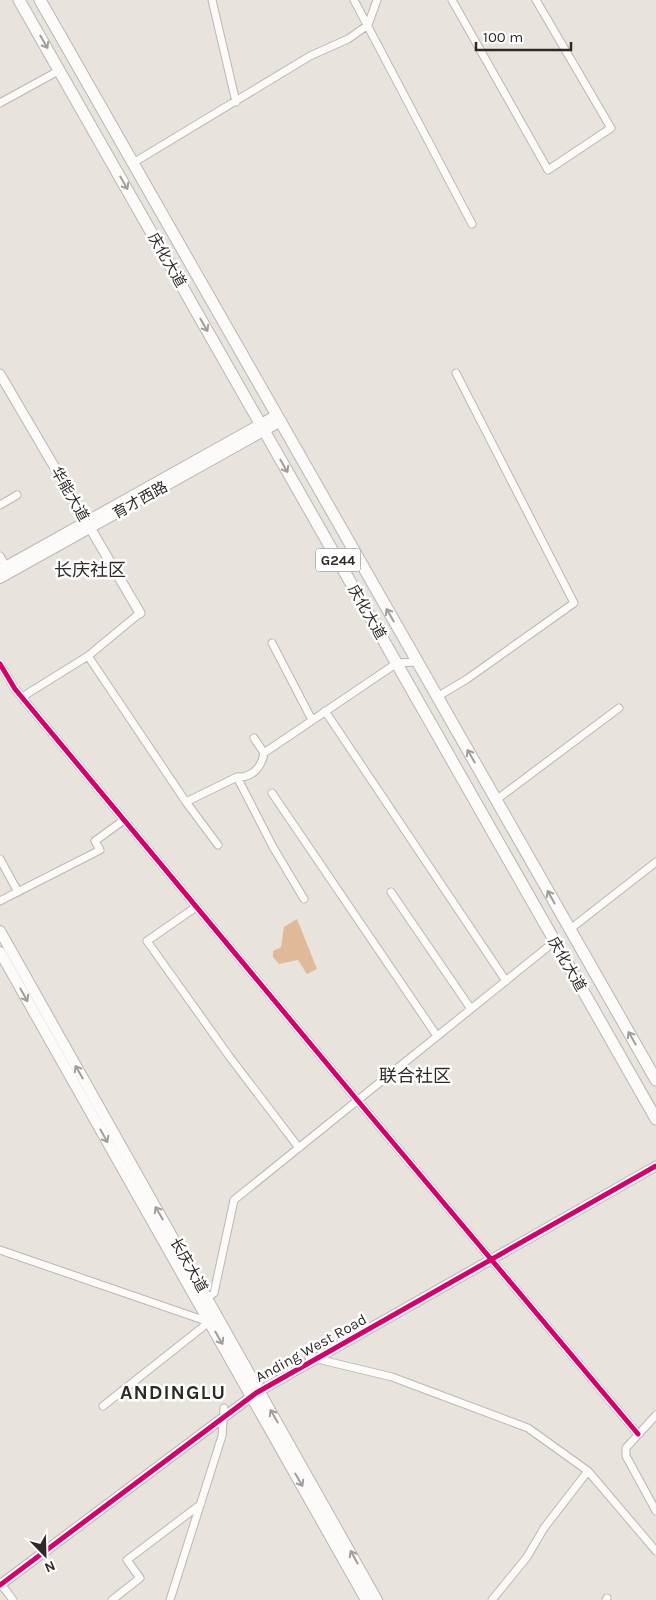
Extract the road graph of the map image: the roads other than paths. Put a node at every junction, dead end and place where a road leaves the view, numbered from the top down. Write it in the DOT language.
graph roads {
  1 [pos="19,0"];
  2 [pos="40,0"];
  3 [pos="212,0"];
  4 [pos="354,0"];
  5 [pos="377,0"];
  6 [pos="452,0"];
  7 [pos="536,0"];
  8 [pos="368,25"];
  9 [pos="60,70"];
  10 [pos="236,102"];
  11 [pos="0,103"];
  12 [pos="133,163"];
  13 [pos="472,224"];
  14 [pos="456,373"];
  15 [pos="0,374"];
  16 [pos="0,382"];
  17 [pos="279,418"];
  18 [pos="262,427"];
  19 [pos="17,495"];
  20 [pos="0,505"];
  21 [pos="86,526"];
  22 [pos="0,556"];
  23 [pos="3,568"];
  24 [pos="0,578"];
  25 [pos="138,615"];
  26 [pos="272,643"];
  27 [pos="88,656"];
  28 [pos="418,662"];
  29 [pos="397,663"];
  30 [pos="0,664"];
  31 [pos="22,697"];
  32 [pos="437,697"];
  33 [pos="619,708"];
  34 [pos="325,711"];
  35 [pos="312,720"];
  36 [pos="254,738"];
  37 [pos="264,753"];
  38 [pos="237,777"];
  39 [pos="272,793"];
  40 [pos="496,800"];
  41 [pos="186,802"];
  42 [pos="124,820"];
  43 [pos="218,845"];
  44 [pos="0,859"];
  45 [pos="656,862"];
  46 [pos="18,892"];
  47 [pos="391,892"];
  48 [pos="304,899"];
  49 [pos="0,901"];
  50 [pos="196,907"];
  51 [pos="569,930"];
  52 [pos="0,931"];
  53 [pos="554,942"];
  54 [pos="0,952"];
  55 [pos="506,981"];
  56 [pos="471,1009"];
  57 [pos="437,1036"];
  58 [pos="656,1080"];
  59 [pos="358,1102"];
  60 [pos="656,1119"];
  61 [pos="299,1148"];
  62 [pos="656,1161"];
  63 [pos="656,1166"];
  64 [pos="0,1250"];
  65 [pos="489,1259"];
  66 [pos="207,1298"];
  67 [pos="209,1322"];
  68 [pos="312,1358"];
  69 [pos="254,1391"];
  70 [pos="103,1406"];
  71 [pos="224,1412"];
  72 [pos="656,1415"];
  73 [pos="638,1434"];
  74 [pos="588,1472"];
  75 [pos="202,1504"];
  76 [pos="656,1511"];
  77 [pos="656,1551"];
  78 [pos="0,1583"];
  79 [pos="13,1600"];
  80 [pos="112,1600"];
  81 [pos="170,1600"];
  82 [pos="366,1600"];
  83 [pos="377,1600"];
  84 [pos="492,1600"];
  1 -- 9 [label="highway, 庆化大道 / G244, one-way"];
  2 -- 12 [label="highway, 庆化大道 / G244"];
  3 -- 10 [label="street"];
  4 -- 8 [label="street"];
  5 -- 8 [label="street"];
  6 -- 7 [label="street"];
  8 -- 10 [label="street"];
  8 -- 13 [label="street"];
  9 -- 11 [label="street"];
  9 -- 18 [label="highway, 庆化大道 / G244, one-way"];
  10 -- 12 [label="street"];
  12 -- 17 [label="highway, 庆化大道 / G244"];
  14 -- 32 [label="street"];
  15 -- 21 [label="street, 华能大道"];
  16 -- 21 [label="street, 华能大道"];
  17 -- 18 [label="main road, 育才西路"];
  28 -- 17 [label="highway, 庆化大道 / G244, one-way"];
  18 -- 21 [label="main road, 育才西路"];
  18 -- 29 [label="highway, 庆化大道 / G244, one-way"];
  19 -- 20 [label="street"];
  21 -- 23 [label="main road, 育才西路"];
  21 -- 24 [label="main road, 育才西路"];
  21 -- 25 [label="street, 华能大道"];
  22 -- 23 [label="street"];
  25 -- 27 [label="street"];
  26 -- 35 [label="street"];
  27 -- 31 [label="street"];
  27 -- 41 [label="street"];
  28 -- 29 [label="street"];
  28 -- 32 [label="highway, 庆化大道 / G244"];
  29 -- 34 [label="street"];
  29 -- 53 [label="highway, 庆化大道 / G244"];
  30 -- 31 [label="street"];
  31 -- 42 [label="street"];
  40 -- 32 [label="highway, 庆化大道 / G244, one-way"];
  33 -- 40 [label="street"];
  34 -- 35 [label="street"];
  34 -- 55 [label="street"];
  35 -- 37 [label="street"];
  36 -- 37 [label="street"];
  37 -- 38 [label="street"];
  38 -- 41 [label="street"];
  38 -- 48 [label="street"];
  39 -- 57 [label="street"];
  51 -- 40 [label="highway, 庆化大道 / G244, one-way"];
  41 -- 43 [label="street"];
  42 -- 46 [label="street"];
  42 -- 50 [label="street"];
  44 -- 46 [label="street"];
  45 -- 51 [label="street"];
  46 -- 49 [label="street"];
  47 -- 56 [label="street"];
  50 -- 59 [label="street"];
  50 -- 61 [label="street"];
  58 -- 51 [label="highway, 庆化大道 / G244, one-way"];
  66 -- 52 [label="main road, 长庆大道, one-way"];
  53 -- 55 [label="street"];
  53 -- 60 [label="highway, 庆化大道 / G244"];
  54 -- 67 [label="main road, 长庆大道, one-way"];
  55 -- 56 [label="street"];
  56 -- 57 [label="street"];
  57 -- 59 [label="street"];
  59 -- 61 [label="street"];
  59 -- 65 [label="street"];
  61 -- 66 [label="street"];
  62 -- 65 [label="street, Anding West Road"];
  63 -- 65 [label="street, Anding West Road"];
  64 -- 67 [label="street"];
  65 -- 68 [label="street, Anding West Road"];
  65 -- 73 [label="street"];
  66 -- 69 [label="main road, 长庆大道"];
  67 -- 69 [label="main road, 长庆大道, one-way"];
  67 -- 70 [label="street"];
  68 -- 69 [label="street, Anding West Road"];
  68 -- 74 [label="street"];
  69 -- 71 [label="street, Anding West Road"];
  69 -- 82 [label="main road, 长庆大道, one-way"];
  83 -- 69 [label="main road, 长庆大道, one-way"];
  71 -- 75 [label="street"];
  71 -- 78 [label="street, Anding West Road"];
  72 -- 73 [label="street"];
  73 -- 76 [label="street"];
  74 -- 77 [label="street"];
  74 -- 84 [label="street"];
  75 -- 80 [label="street"];
  75 -- 81 [label="street"];
  78 -- 79 [label="street"];
}
